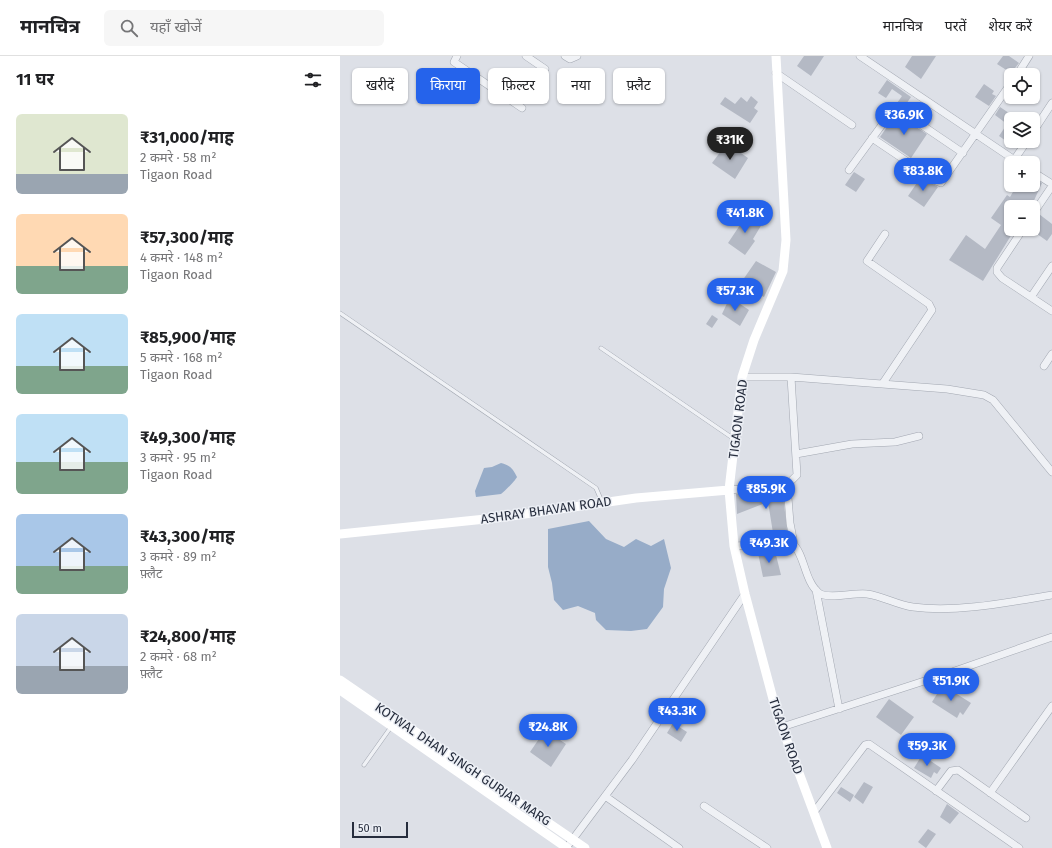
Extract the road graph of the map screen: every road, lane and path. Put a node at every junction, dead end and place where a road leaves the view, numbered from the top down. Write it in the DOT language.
graph roads {
  1 [pos="457,56"];
  2 [pos="526,56"];
  3 [pos="565,56"];
  4 [pos="577,56"];
  5 [pos="776,56"];
  6 [pos="860,56"];
  7 [pos="1030,56"];
  8 [pos="543,68"];
  9 [pos="1022,68"];
  10 [pos="776,73"];
  11 [pos="1004,93"];
  12 [pos="1052,103"];
  13 [pos="522,108"];
  14 [pos="1040,121"];
  15 [pos="852,125"];
  16 [pos="976,134"];
  17 [pos="872,138"];
  18 [pos="963,153"];
  19 [pos="1008,156"];
  20 [pos="849,170"];
  21 [pos="1040,177"];
  22 [pos="1052,185"];
  23 [pos="1040,203"];
  24 [pos="885,234"];
  25 [pos="1018,236"];
  26 [pos="1052,266"];
  27 [pos="1031,297"];
  28 [pos="1052,311"];
  29 [pos="340,313"];
  30 [pos="601,348"];
  31 [pos="1052,354"];
  32 [pos="1044,366"];
  33 [pos="791,376"];
  34 [pos="742,377"];
  35 [pos="883,384"];
  36 [pos="920,436"];
  37 [pos="735,439"];
  38 [pos="796,454"];
  39 [pos="1052,472"];
  40 [pos="787,485"];
  41 [pos="729,490"];
  42 [pos="602,503"];
  43 [pos="340,534"];
  44 [pos="794,544"];
  45 [pos="734,546"];
  46 [pos="816,590"];
  47 [pos="745,594"];
  48 [pos="1052,595"];
  49 [pos="1052,637"];
  50 [pos="340,680"];
  51 [pos="340,690"];
  52 [pos="1052,706"];
  53 [pos="839,708"];
  54 [pos="392,726"];
  55 [pos="782,727"];
  56 [pos="364,765"];
  57 [pos="936,791"];
  58 [pos="990,793"];
  59 [pos="605,796"];
  60 [pos="704,806"];
  61 [pos="814,812"];
  62 [pos="1026,818"];
  63 [pos="573,839"];
  64 [pos="567,848"];
  65 [pos="585,848"];
  66 [pos="679,848"];
  67 [pos="767,848"];
  68 [pos="827,848"];
  69 [pos="1019,848"];
  1 -- 13 [label="street"];
  2 -- 8 [label="street"];
  3 -- 4 [label="street"];
  5 -- 10 [label="street, TIGAON ROAD"];
  6 -- 16 [label="street"];
  7 -- 9 [label="street"];
  10 -- 15 [label="street"];
  10 -- 34 [label="street, TIGAON ROAD"];
  11 -- 16 [label="street"];
  12 -- 14 [label="street"];
  16 -- 18 [label="street"];
  16 -- 19 [label="street"];
  17 -- 18 [label="street"];
  17 -- 18 [label="street"];
  17 -- 20 [label="street"];
  21 -- 22 [label="street"];
  22 -- 23 [label="street"];
  24 -- 35 [label="street"];
  25 -- 27 [label="street"];
  26 -- 27 [label="street"];
  27 -- 28 [label="street"];
  29 -- 42 [label="lane"];
  30 -- 37 [label="lane"];
  31 -- 32 [label="street"];
  33 -- 34 [label="street"];
  33 -- 35 [label="street"];
  33 -- 38 [label="street"];
  34 -- 37 [label="street, TIGAON ROAD"];
  35 -- 39 [label="street"];
  36 -- 38 [label="street"];
  37 -- 41 [label="street, TIGAON ROAD"];
  38 -- 40 [label="street"];
  40 -- 41 [label="street"];
  40 -- 44 [label="street"];
  41 -- 42 [label="street, ASHRAY BHAVAN ROAD"];
  41 -- 45 [label="street, TIGAON ROAD"];
  42 -- 43 [label="street, ASHRAY BHAVAN ROAD"];
  44 -- 45 [label="street"];
  44 -- 46 [label="street"];
  45 -- 47 [label="street, TIGAON ROAD"];
  46 -- 48 [label="street"];
  46 -- 53 [label="street"];
  47 -- 55 [label="street, TIGAON ROAD"];
  47 -- 59 [label="street"];
  49 -- 53 [label="street"];
  50 -- 63 [label="street, KOTWAL DHAN SINGH GURJAR MARG"];
  51 -- 54 [label="street, KOTWAL DHAN SINGH GURJAR MARG"];
  52 -- 58 [label="street"];
  53 -- 55 [label="street"];
  54 -- 56 [label="lane"];
  54 -- 64 [label="street, KOTWAL DHAN SINGH GURJAR MARG"];
  55 -- 61 [label="street, TIGAON ROAD"];
  57 -- 58 [label="street"];
  57 -- 61 [label="street"];
  57 -- 69 [label="street"];
  58 -- 62 [label="street"];
  59 -- 63 [label="street"];
  59 -- 66 [label="street"];
  60 -- 67 [label="street"];
  61 -- 68 [label="street, TIGAON ROAD"];
  63 -- 64 [label="street"];
  63 -- 65 [label="street, KOTWAL DHAN SINGH GURJAR MARG"];
}
